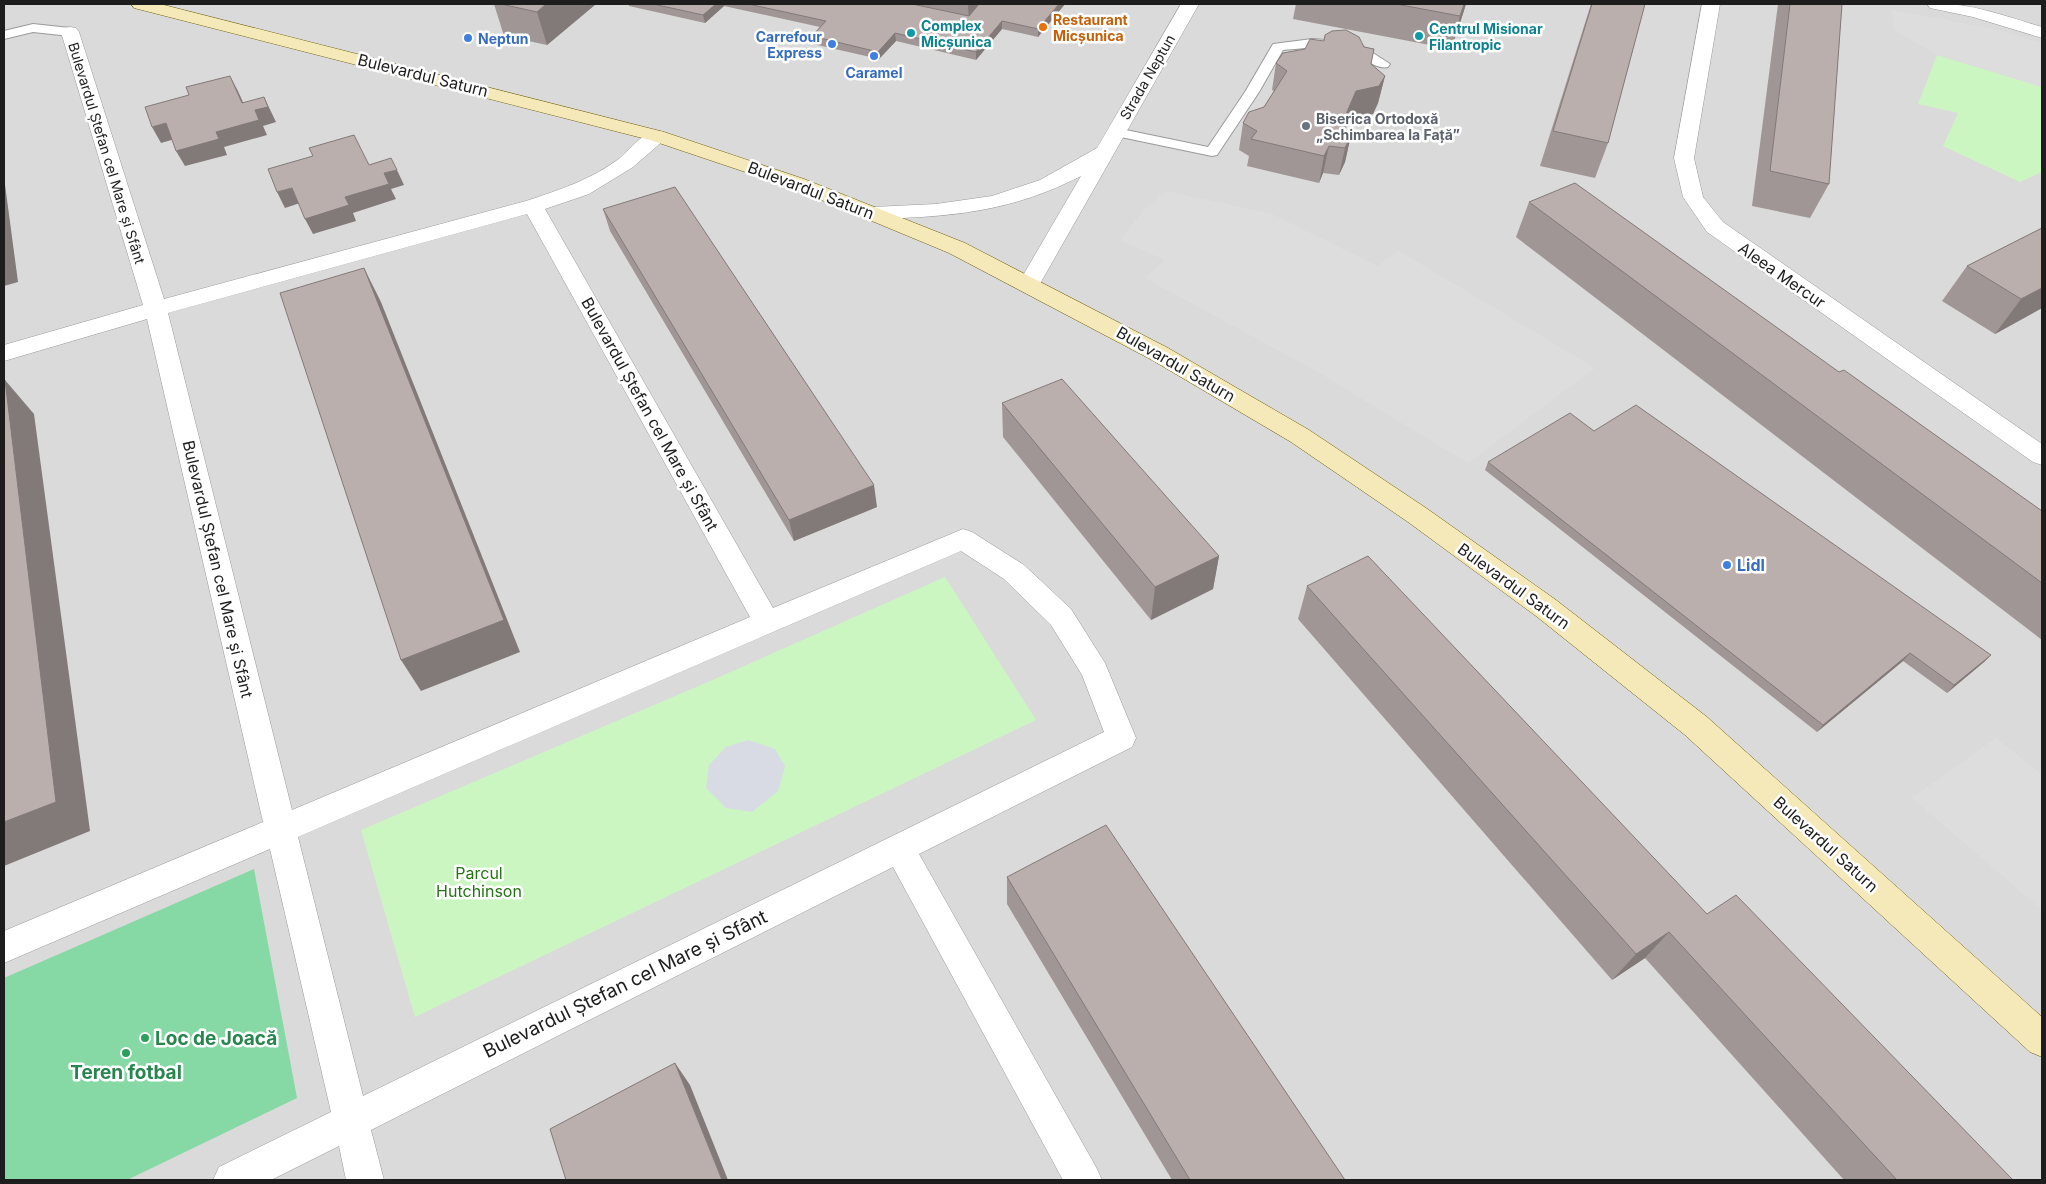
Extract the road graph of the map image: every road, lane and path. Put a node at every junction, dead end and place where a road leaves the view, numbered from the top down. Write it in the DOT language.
graph roads {
  1 [pos="140,4"];
  2 [pos="1190,4"];
  3 [pos="1711,4"];
  4 [pos="1936,4"];
  5 [pos="70,32"];
  6 [pos="2042,34"];
  7 [pos="4,35"];
  8 [pos="1383,64"];
  9 [pos="1116,132"];
  10 [pos="657,136"];
  11 [pos="1105,151"];
  12 [pos="534,206"];
  13 [pos="873,213"];
  14 [pos="1029,284"];
  15 [pos="156,309"];
  16 [pos="4,353"];
  17 [pos="2042,456"];
  18 [pos="767,623"];
  19 [pos="280,830"];
  20 [pos="899,848"];
  21 [pos="4,947"];
  22 [pos="2042,1040"];
  23 [pos="351,1121"];
  24 [pos="232,1180"];
  25 [pos="365,1180"];
  26 [pos="1083,1180"];
  1 -- 10 [label="main road, Bulevardul Saturn"];
  2 -- 9 [label="street, Strada Neptun"];
  3 -- 17 [label="street, Aleea Mercur"];
  4 -- 6 [label="street"];
  5 -- 7 [label="lane, Bulevardul Ștefan cel Mare și Sfânt"];
  5 -- 15 [label="street, Bulevardul Ștefan cel Mare și Sfânt"];
  8 -- 9 [label="lane"];
  9 -- 11 [label="street, Strada Neptun"];
  10 -- 12 [label="street"];
  10 -- 13 [label="main road, Bulevardul Saturn"];
  11 -- 13 [label="street, Strada Neptun"];
  11 -- 14 [label="street, Strada Neptun"];
  12 -- 15 [label="street"];
  12 -- 18 [label="street, Bulevardul Ștefan cel Mare și Sfânt"];
  13 -- 14 [label="main road, Bulevardul Saturn"];
  14 -- 22 [label="main road, Bulevardul Saturn"];
  15 -- 16 [label="street"];
  15 -- 19 [label="street, Bulevardul Ștefan cel Mare și Sfânt"];
  18 -- 19 [label="street, Bulevardul Ștefan cel Mare și Sfânt"];
  18 -- 20 [label="street, Bulevardul Ștefan cel Mare și Sfânt"];
  19 -- 21 [label="street, Bulevardul Ștefan cel Mare și Sfânt"];
  19 -- 23 [label="street, Bulevardul Ștefan cel Mare și Sfânt"];
  20 -- 23 [label="street, Bulevardul Ștefan cel Mare și Sfânt"];
  20 -- 26 [label="street"];
  23 -- 24 [label="street, Bulevardul Ștefan cel Mare și Sfânt"];
  23 -- 25 [label="street, Bulevardul Ștefan cel Mare și Sfânt"];
}
